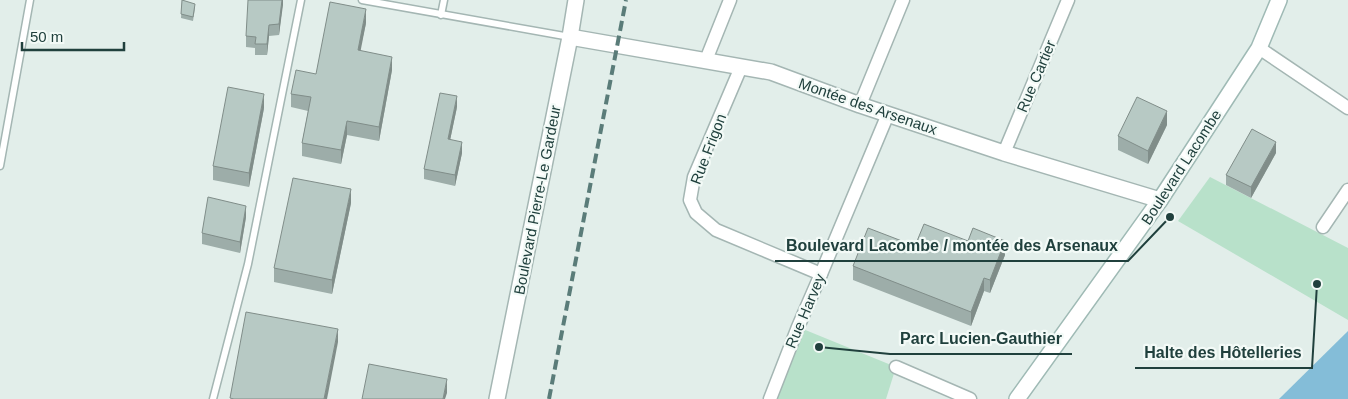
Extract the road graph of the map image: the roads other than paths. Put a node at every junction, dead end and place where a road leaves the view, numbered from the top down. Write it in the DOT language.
graph roads {
  1 [pos="30,0"];
  2 [pos="301,0"];
  3 [pos="362,0"];
  4 [pos="444,0"];
  5 [pos="576,0"];
  6 [pos="730,0"];
  7 [pos="903,0"];
  8 [pos="1068,0"];
  9 [pos="1279,0"];
  10 [pos="442,15"];
  11 [pos="570,37"];
  12 [pos="1258,48"];
  13 [pos="706,60"];
  14 [pos="741,67"];
  15 [pos="860,105"];
  16 [pos="1348,108"];
  17 [pos="888,114"];
  18 [pos="1004,152"];
  19 [pos="0,166"];
  20 [pos="1348,190"];
  21 [pos="1160,200"];
  22 [pos="1323,227"];
  23 [pos="821,274"];
  24 [pos="896,367"];
  25 [pos="213,399"];
  26 [pos="497,399"];
  27 [pos="770,399"];
  28 [pos="970,399"];
  29 [pos="1018,399"];
  1 -- 19 [label="lane"];
  2 -- 25 [label="lane"];
  3 -- 10 [label="lane"];
  4 -- 10 [label="lane"];
  5 -- 11 [label="street, Boulevard Pierre-Le Gardeur"];
  6 -- 13 [label="street"];
  7 -- 15 [label="street"];
  8 -- 18 [label="street, Rue Cartier"];
  9 -- 12 [label="street, Boulevard Lacombe"];
  10 -- 11 [label="lane"];
  11 -- 13 [label="street, Montée des Arsenaux"];
  11 -- 26 [label="street, Boulevard Pierre-Le Gardeur"];
  12 -- 16 [label="street"];
  12 -- 21 [label="street, Boulevard Lacombe"];
  13 -- 14 [label="street, Montée des Arsenaux"];
  14 -- 15 [label="street, Montée des Arsenaux"];
  14 -- 23 [label="street, Rue Frigon"];
  15 -- 17 [label="street, Montée des Arsenaux"];
  17 -- 18 [label="street, Montée des Arsenaux"];
  17 -- 23 [label="street, Rue Harvey"];
  18 -- 21 [label="street, Montée des Arsenaux"];
  20 -- 22 [label="street"];
  21 -- 29 [label="street, Boulevard Lacombe"];
  23 -- 27 [label="street, Rue Harvey"];
  24 -- 28 [label="street"];
}
